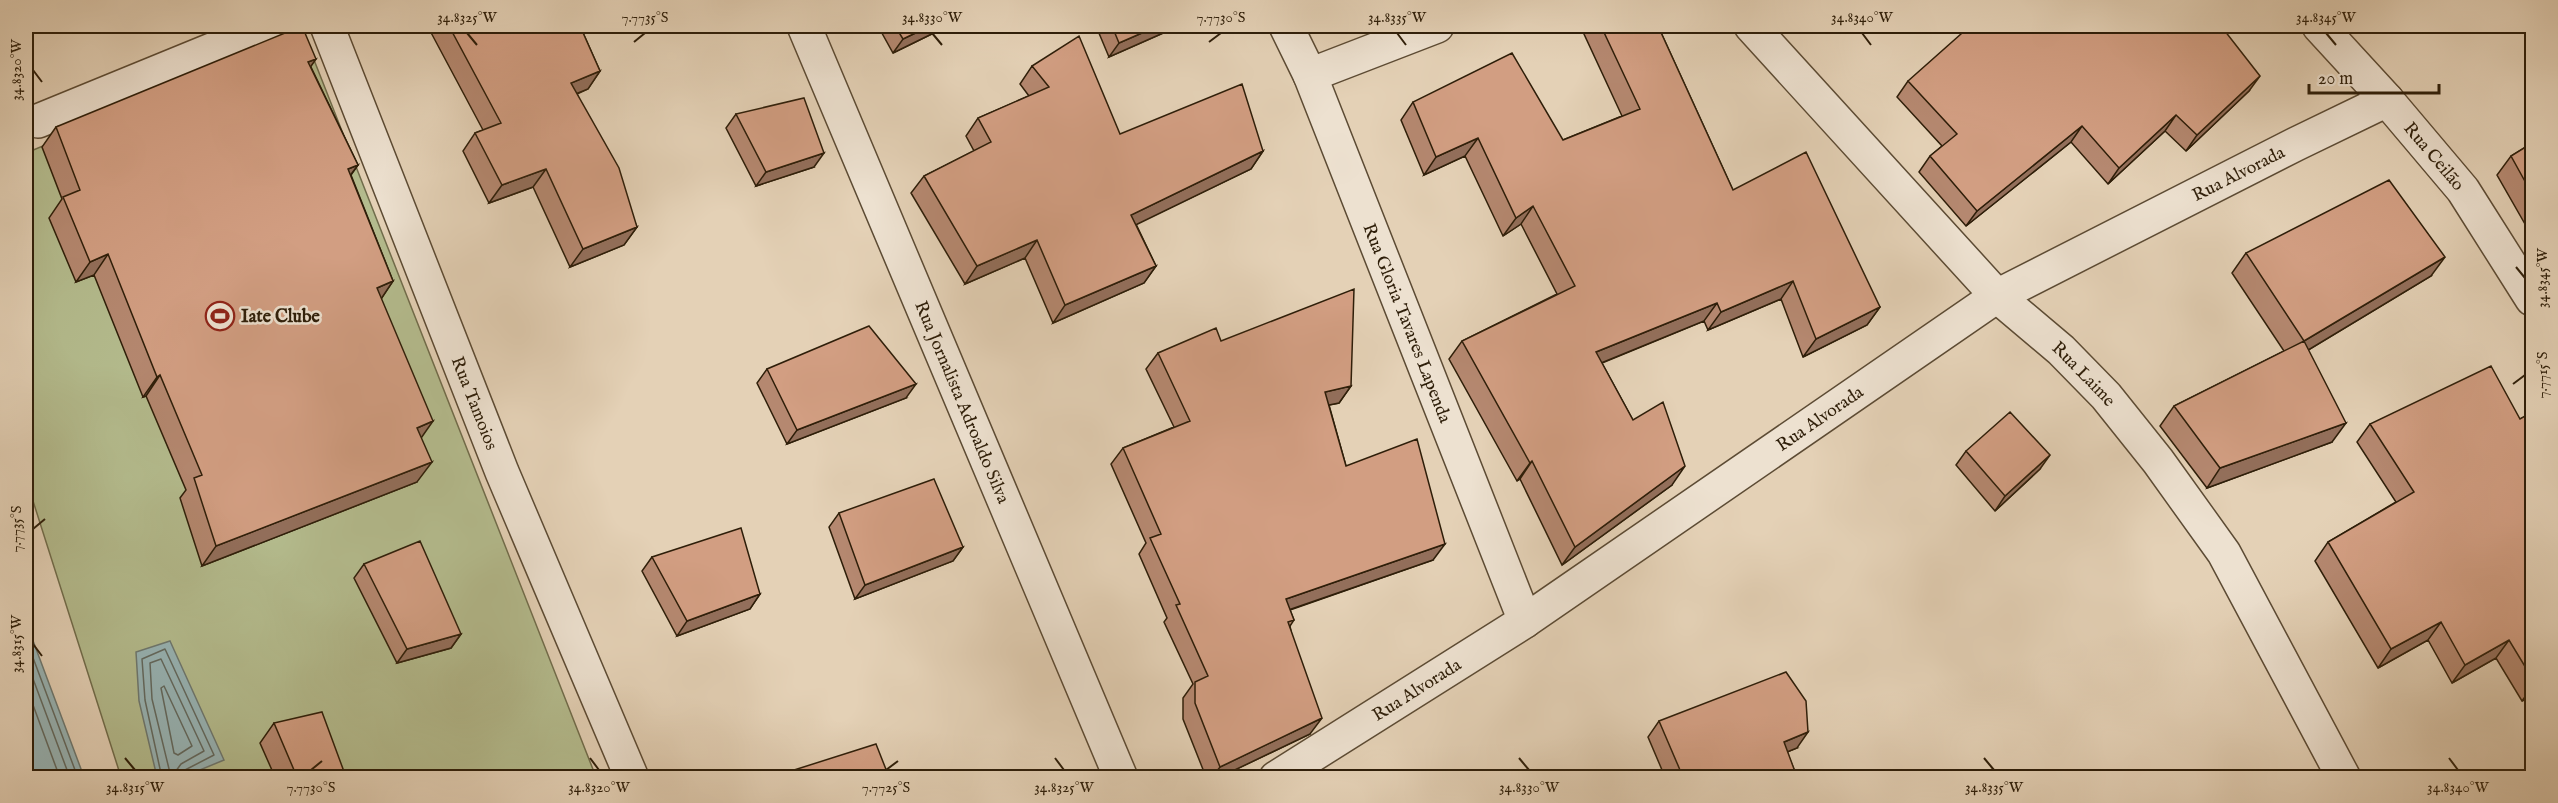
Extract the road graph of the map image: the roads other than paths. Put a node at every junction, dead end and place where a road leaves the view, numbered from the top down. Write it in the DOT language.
graph roads {
  1 [pos="270,26"];
  2 [pos="327,26"];
  3 [pos="804,26"];
  4 [pos="1286,26"];
  5 [pos="1437,26"];
  6 [pos="1750,26"];
  7 [pos="2319,26"];
  8 [pos="1310,75"];
  9 [pos="2387,100"];
  10 [pos="38,121"];
  11 [pos="1997,296"];
  12 [pos="2532,299"];
  13 [pos="1525,621"];
  14 [pos="632,777"];
  15 [pos="1121,777"];
  16 [pos="1276,777"];
  17 [pos="2344,777"];
  1 -- 10 [label="street"];
  2 -- 14 [label="street, Rua Tamoios"];
  3 -- 15 [label="street, Rua Jornalista Adroaldo Silva"];
  4 -- 8 [label="street, Rua Gloria Tavares Lapenda"];
  5 -- 8 [label="street"];
  6 -- 11 [label="street, Rua Laime"];
  7 -- 9 [label="street, Rua Ceilão"];
  8 -- 13 [label="street, Rua Gloria Tavares Lapenda"];
  9 -- 11 [label="street, Rua Alvorada"];
  9 -- 12 [label="street, Rua Ceilão"];
  11 -- 13 [label="street, Rua Alvorada"];
  11 -- 17 [label="street, Rua Laime"];
  13 -- 16 [label="street, Rua Alvorada"];
}
